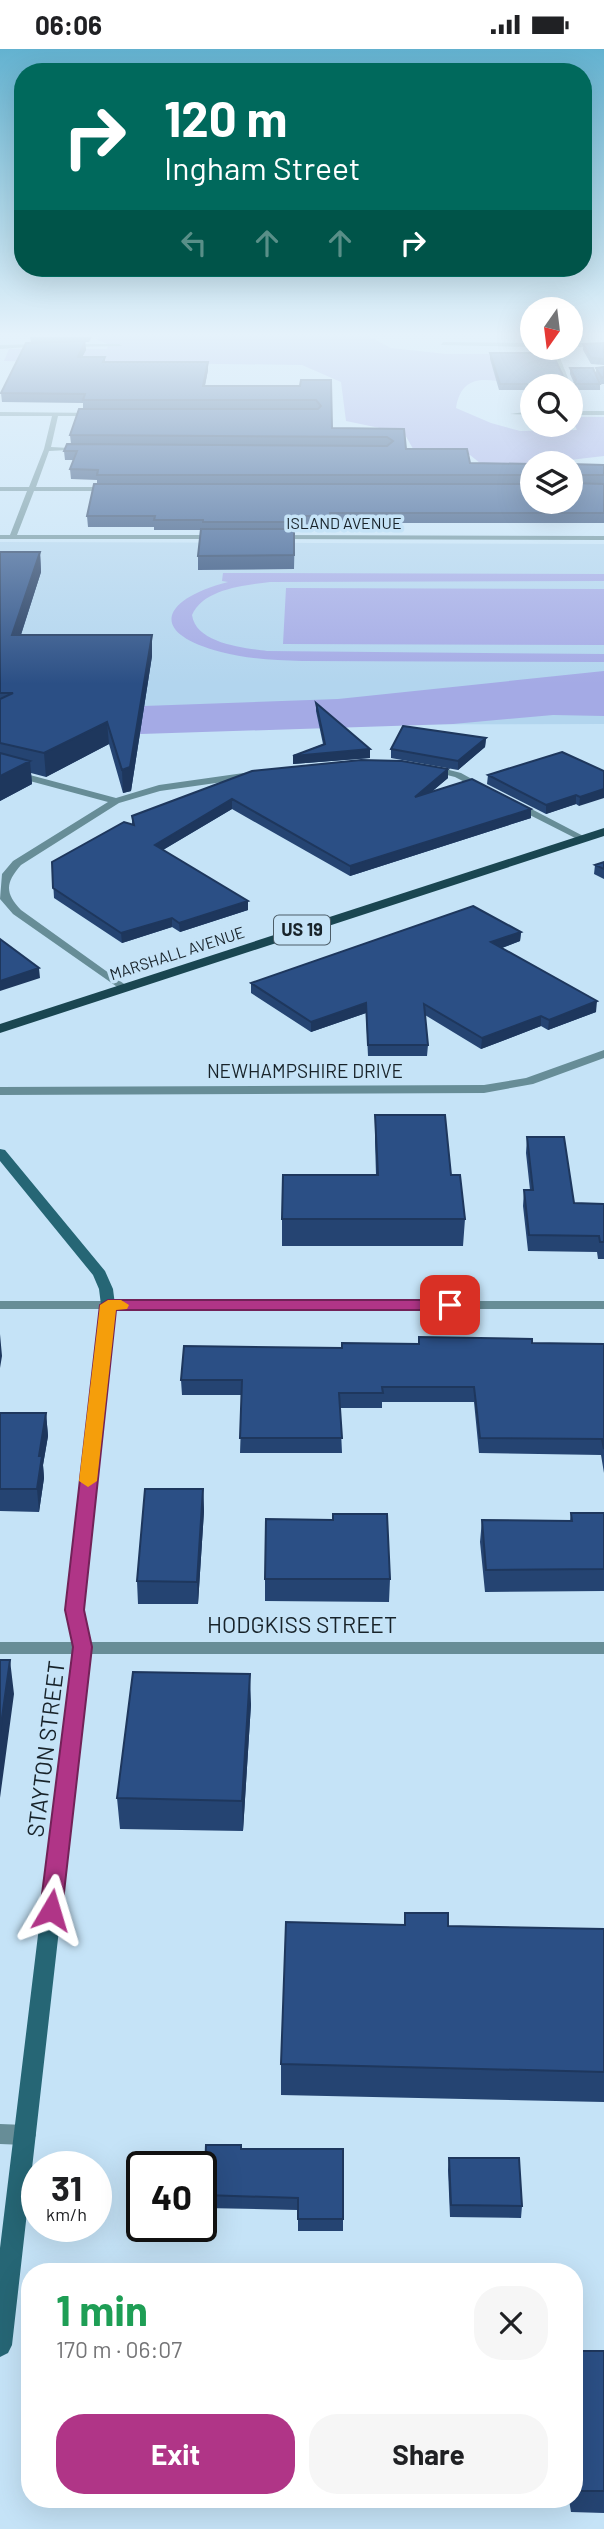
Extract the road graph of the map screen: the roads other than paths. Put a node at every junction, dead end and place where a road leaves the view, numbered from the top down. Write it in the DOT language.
graph roads {
  1 [pos="46,453"];
  2 [pos="0,489"];
  3 [pos="32,489"];
  4 [pos="115,489"];
  5 [pos="0,537"];
  6 [pos="13,537"];
  7 [pos="230,537"];
  8 [pos="272,537"];
  9 [pos="604,538"];
  10 [pos="422,767"];
  11 [pos="0,770"];
  12 [pos="268,773"];
  13 [pos="493,793"];
  14 [pos="504,799"];
  15 [pos="116,801"];
  16 [pos="604,832"];
  17 [pos="584,839"];
  18 [pos="123,989"];
  19 [pos="0,1029"];
  20 [pos="604,1054"];
  21 [pos="0,1091"];
  22 [pos="0,1153"];
  23 [pos="0,1305"];
  24 [pos="108,1305"];
  25 [pos="604,1305"];
  26 [pos="82,1647"];
  27 [pos="0,1648"];
  28 [pos="604,1648"];
  29 [pos="0,2134"];
  30 [pos="25,2135"];
  31 [pos="0,2345"];
  1 -- 3 [label="street"];
  2 -- 3 [label="street"];
  3 -- 4 [label="street"];
  3 -- 6 [label="street"];
  5 -- 6 [label="street"];
  6 -- 7 [label="street"];
  8 -- 9 [label="street, ISLAND AVENUE"];
  10 -- 13 [label="street"];
  11 -- 15 [label="street"];
  12 -- 15 [label="street"];
  14 -- 17 [label="street"];
  15 -- 18 [label="street"];
  16 -- 17 [label="main road, MARSHALL AVENUE / US 19"];
  17 -- 18 [label="main road, MARSHALL AVENUE / US 19"];
  18 -- 19 [label="main road, MARSHALL AVENUE / US 19"];
  20 -- 21 [label="street, NEWHAMPSHIRE DRIVE"];
  22 -- 24 [label="street, STAYTON STREET"];
  23 -- 24 [label="street"];
  24 -- 25 [label="street"];
  24 -- 26 [label="street, STAYTON STREET"];
  26 -- 27 [label="street, HODGKISS STREET"];
  26 -- 28 [label="street, HODGKISS STREET"];
  26 -- 30 [label="street, STAYTON STREET"];
  29 -- 30 [label="street"];
  30 -- 31 [label="street, STAYTON STREET"];
}
